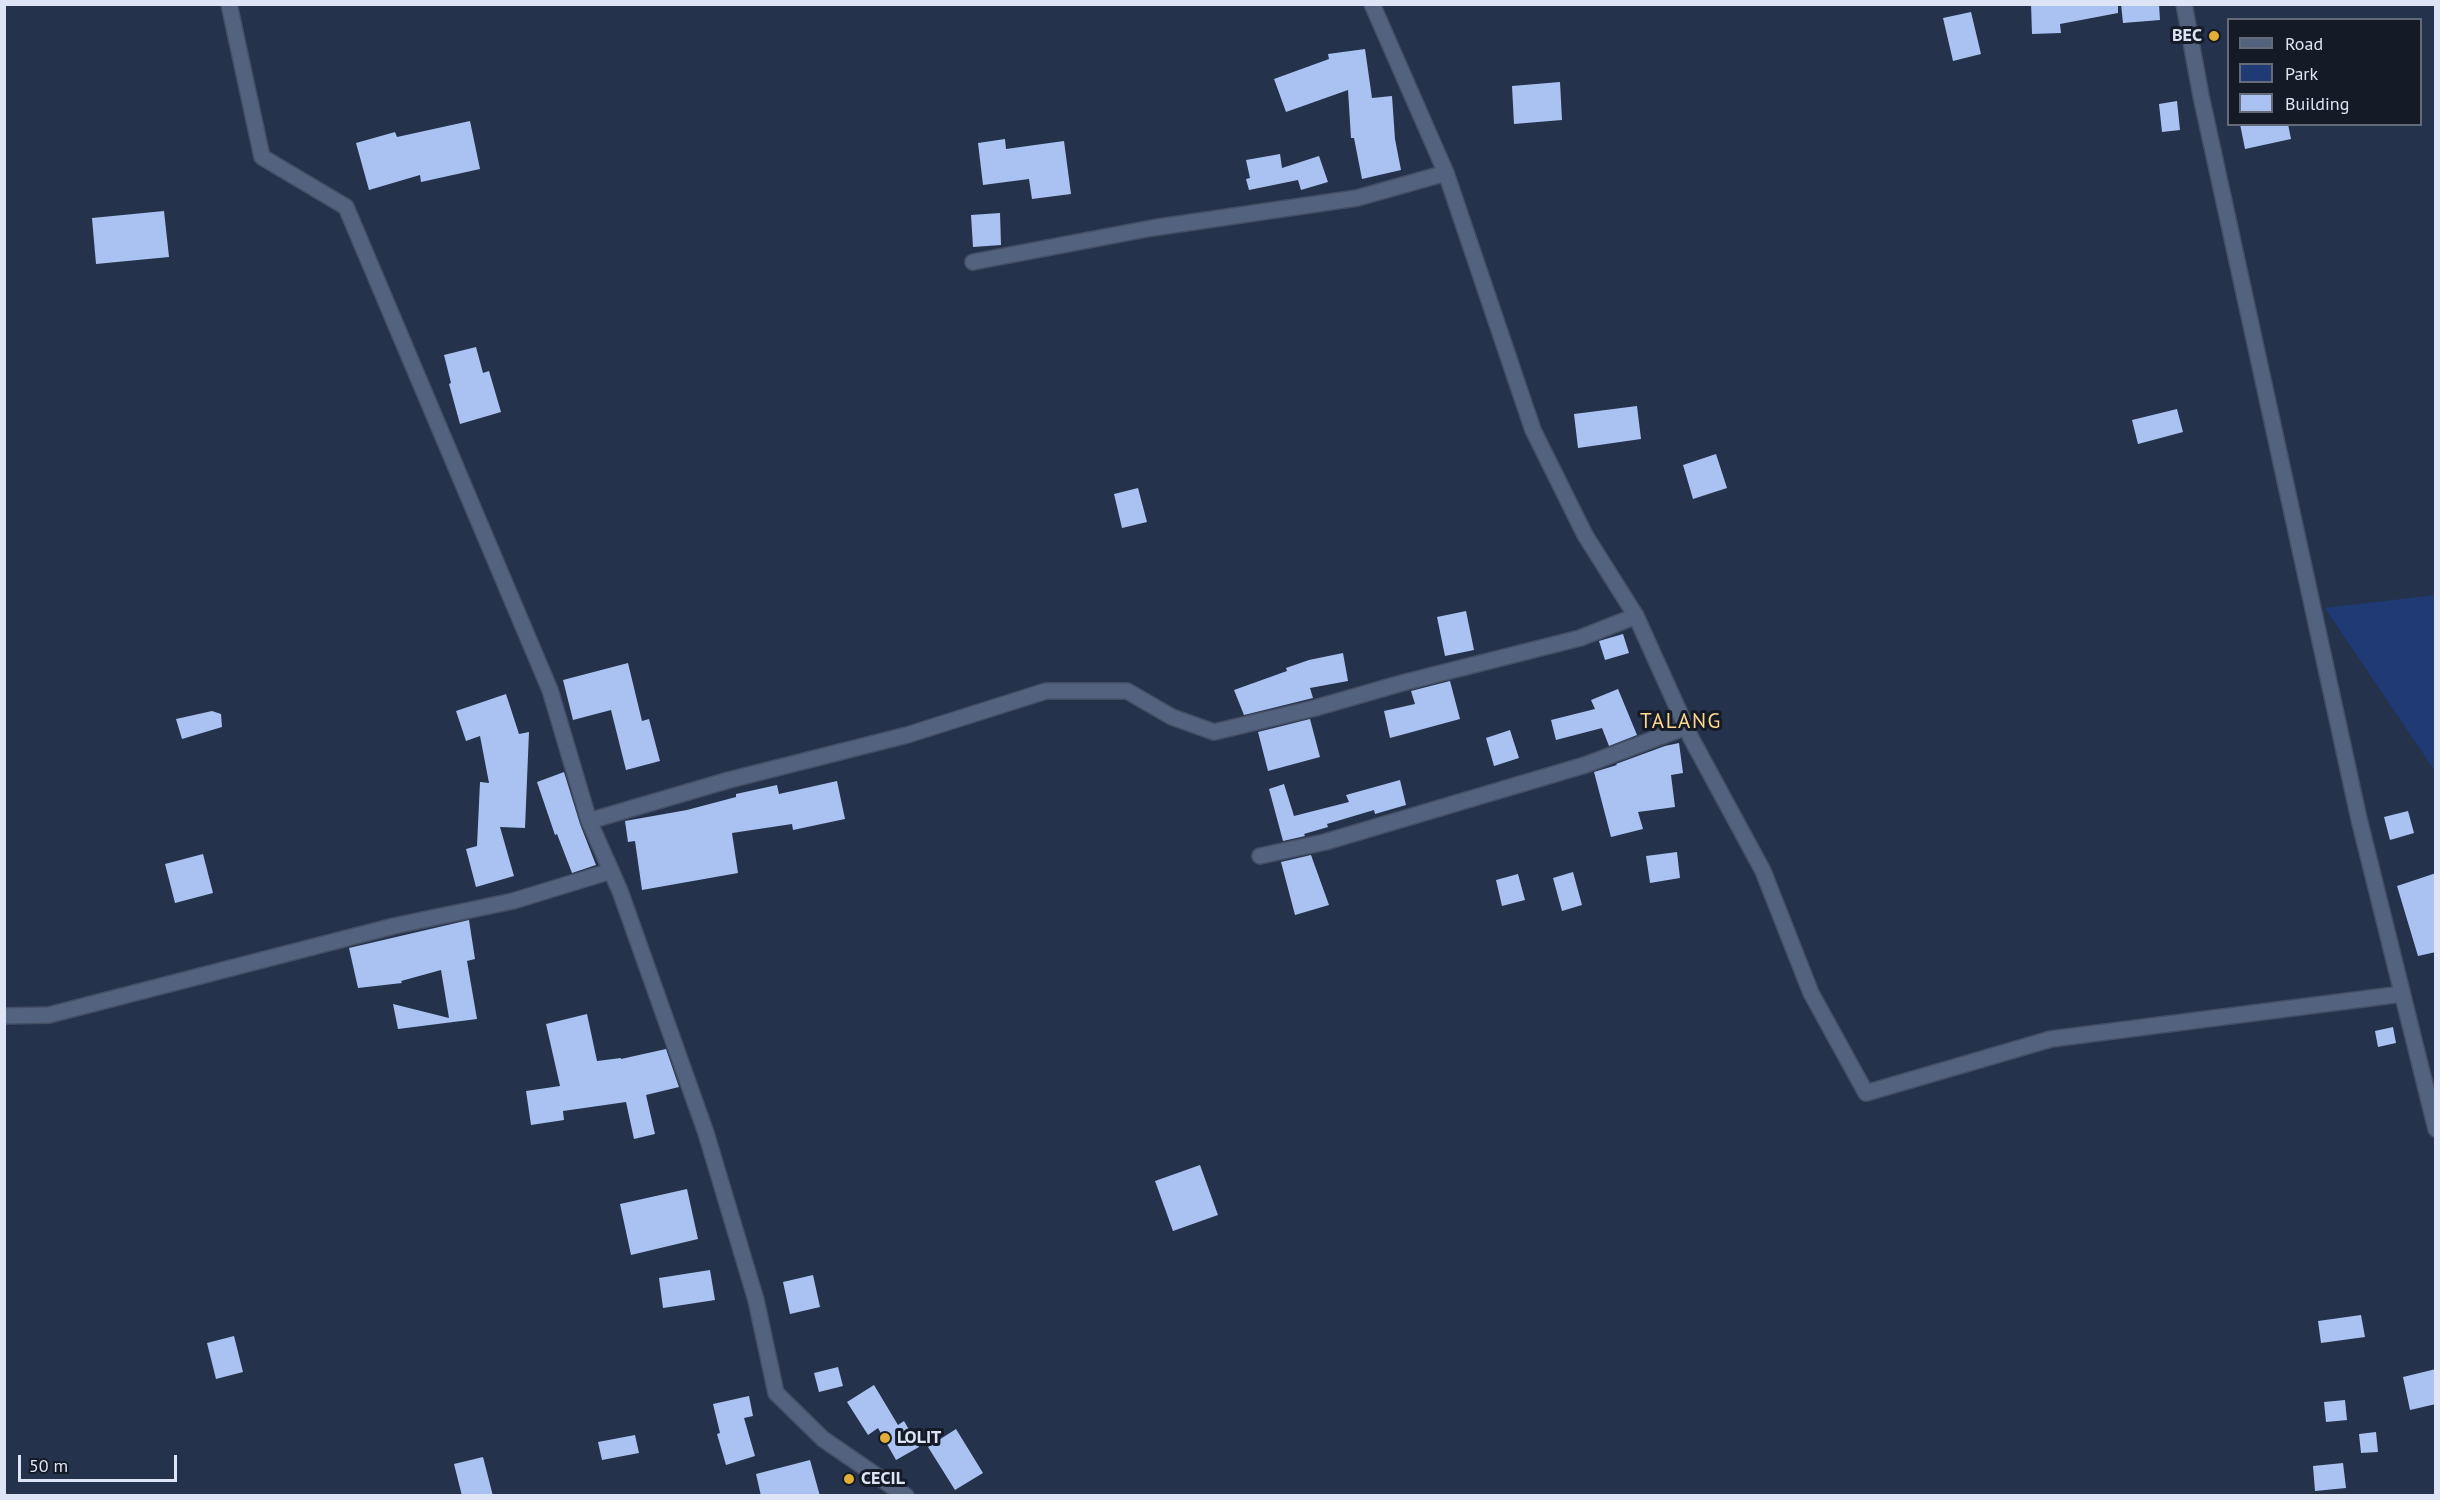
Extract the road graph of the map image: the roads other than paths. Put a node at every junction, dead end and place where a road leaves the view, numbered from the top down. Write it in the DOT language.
graph roads {
  1 [pos="229,4"];
  2 [pos="1372,4"];
  3 [pos="2184,4"];
  4 [pos="1446,173"];
  5 [pos="973,262"];
  6 [pos="1636,616"];
  7 [pos="1686,727"];
  8 [pos="589,821"];
  9 [pos="1260,856"];
  10 [pos="611,871"];
  11 [pos="2402,994"];
  12 [pos="4,1016"];
  13 [pos="2436,1129"];
  14 [pos="906,1496"];
  1 -- 8 [label="street"];
  2 -- 4 [label="street"];
  3 -- 11 [label="street"];
  4 -- 5 [label="street"];
  4 -- 6 [label="street"];
  6 -- 7 [label="street"];
  6 -- 8 [label="street"];
  7 -- 9 [label="street"];
  7 -- 11 [label="street"];
  8 -- 10 [label="street"];
  10 -- 12 [label="street"];
  10 -- 14 [label="street"];
  11 -- 13 [label="street"];
}
